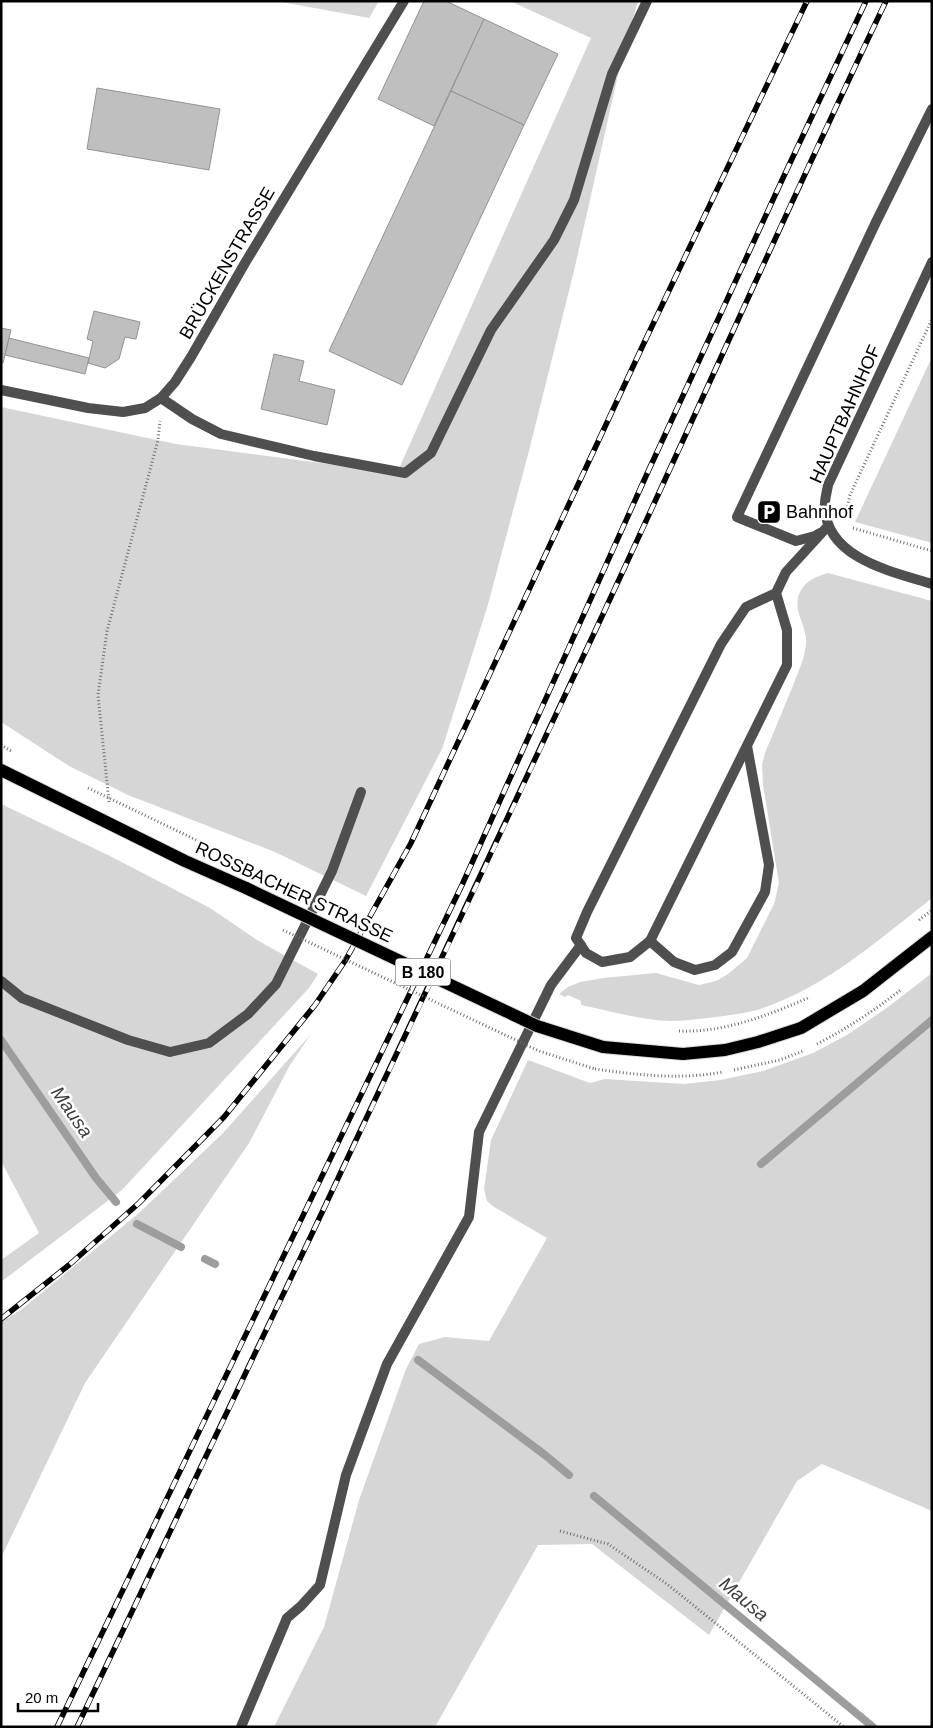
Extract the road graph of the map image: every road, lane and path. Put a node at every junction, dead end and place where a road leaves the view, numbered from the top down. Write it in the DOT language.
graph roads {
  1 [pos="404,1"];
  2 [pos="647,1"];
  3 [pos="932,109"];
  4 [pos="932,262"];
  5 [pos="932,319"];
  6 [pos="1,390"];
  7 [pos="161,398"];
  8 [pos="845,514"];
  9 [pos="828,526"];
  10 [pos="849,527"];
  11 [pos="932,551"];
  12 [pos="932,584"];
  13 [pos="776,593"];
  14 [pos="1,745"];
  15 [pos="747,746"];
  16 [pos="17,754"];
  17 [pos="1,770"];
  18 [pos="84,786"];
  19 [pos="361,792"];
  20 [pos="109,798"];
  21 [pos="112,825"];
  22 [pos="246,864"];
  23 [pos="932,910"];
  24 [pos="917,921"];
  25 [pos="932,937"];
  26 [pos="650,941"];
  27 [pos="581,945"];
  28 [pos="1,981"];
  29 [pos="813,996"];
  30 [pos="676,1031"];
  31 [pos="560,1530"];
  32 [pos="241,1727"];
  33 [pos="844,1727"];
  1 -- 7 [label="street, BRÜCKENSTRASSE"];
  2 -- 7 [label="street"];
  3 -- 9 [label="street"];
  4 -- 9 [label="street, HAUPTBAHNHOF"];
  5 -- 8 [label="path"];
  6 -- 7 [label="street, BRÜCKENSTRASSE"];
  7 -- 20 [label="path"];
  9 -- 12 [label="street"];
  9 -- 13 [label="street"];
  10 -- 11 [label="path"];
  13 -- 15 [label="street"];
  13 -- 27 [label="street"];
  14 -- 16 [label="path"];
  15 -- 26 [label="street"];
  15 -- 26 [label="street"];
  17 -- 21 [label="main road, ROSSBACHER STRASSE / B 180"];
  18 -- 20 [label="path"];
  19 -- 28 [label="street"];
  20 -- 21 [label="path"];
  20 -- 22 [label="path"];
  21 -- 25 [label="main road, ROSSBACHER STRASSE / B 180, bridge"];
  23 -- 24 [label="path"];
  26 -- 27 [label="street"];
  27 -- 32 [label="street"];
  29 -- 30 [label="path"];
  31 -- 33 [label="path"];
}
